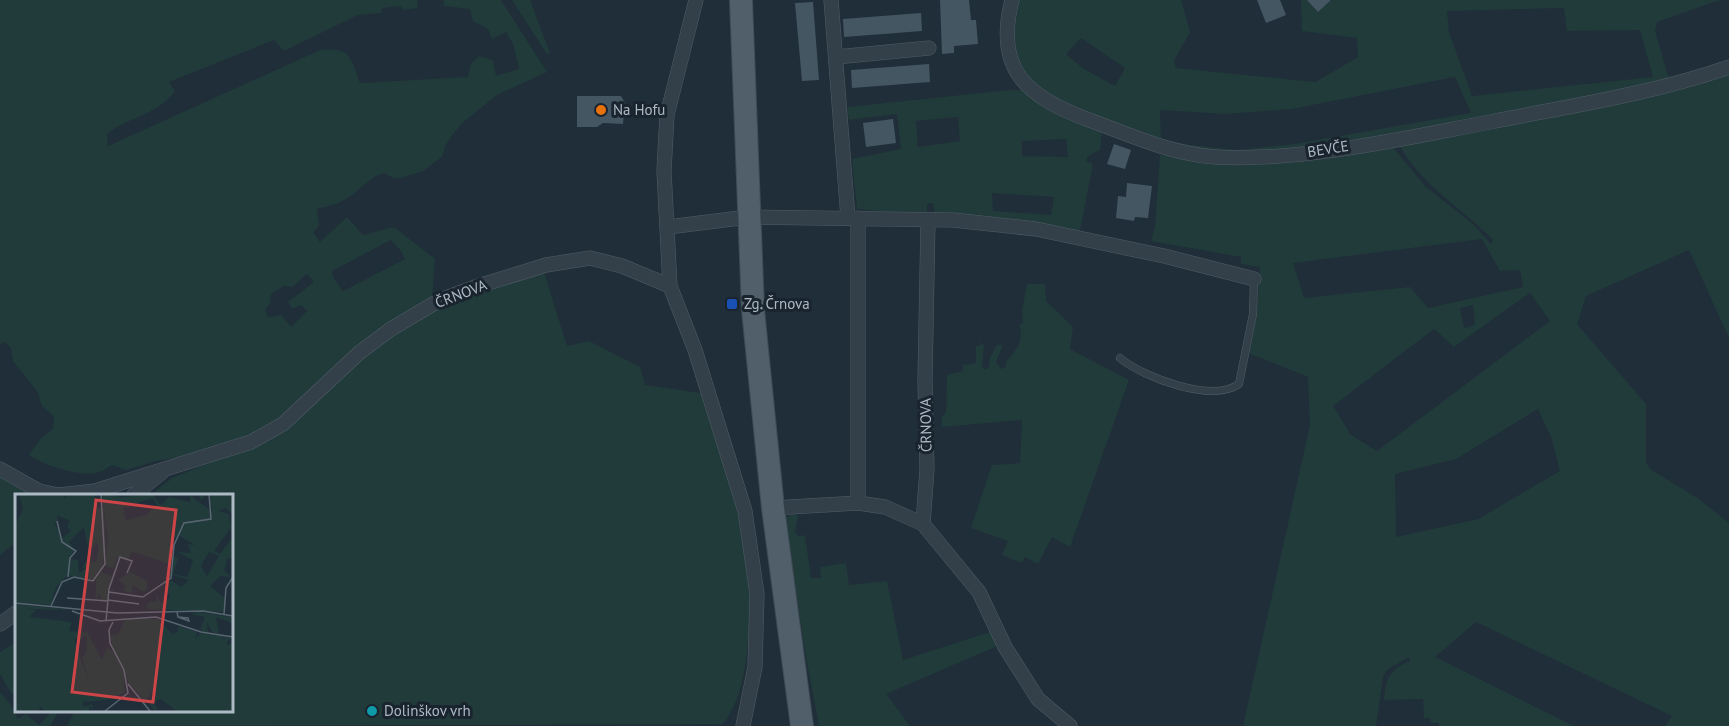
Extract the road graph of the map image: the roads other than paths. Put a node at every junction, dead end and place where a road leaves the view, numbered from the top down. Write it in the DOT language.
graph roads {
  1 [pos="696,0"];
  2 [pos="741,0"];
  3 [pos="831,0"];
  4 [pos="1012,0"];
  5 [pos="929,48"];
  6 [pos="836,57"];
  7 [pos="1729,67"];
  8 [pos="748,217"];
  9 [pos="853,218"];
  10 [pos="928,221"];
  11 [pos="668,227"];
  12 [pos="1254,279"];
  13 [pos="670,286"];
  14 [pos="1120,358"];
  15 [pos="0,469"];
  16 [pos="164,471"];
  17 [pos="53,494"];
  18 [pos="65,494"];
  19 [pos="135,494"];
  20 [pos="858,503"];
  21 [pos="773,508"];
  22 [pos="923,525"];
  23 [pos="15,614"];
  24 [pos="0,624"];
  25 [pos="743,726"];
  26 [pos="802,726"];
  27 [pos="1070,726"];
  1 -- 11 [label="street"];
  2 -- 8 [label="main road"];
  3 -- 6 [label="street"];
  4 -- 7 [label="street, BEVČE"];
  5 -- 6 [label="street"];
  6 -- 9 [label="street"];
  8 -- 9 [label="street"];
  8 -- 11 [label="street"];
  8 -- 21 [label="main road"];
  9 -- 10 [label="street"];
  9 -- 20 [label="street"];
  10 -- 12 [label="street"];
  10 -- 22 [label="street, ČRNOVA"];
  11 -- 13 [label="street"];
  12 -- 14 [label="lane"];
  13 -- 16 [label="street, ČRNOVA"];
  13 -- 25 [label="street"];
  15 -- 17 [label="street, ČRNOVA"];
  16 -- 18 [label="street, ČRNOVA"];
  16 -- 19 [label="street"];
  20 -- 21 [label="street"];
  20 -- 22 [label="street"];
  21 -- 26 [label="main road"];
  22 -- 27 [label="street"];
  23 -- 24 [label="street"];
}
